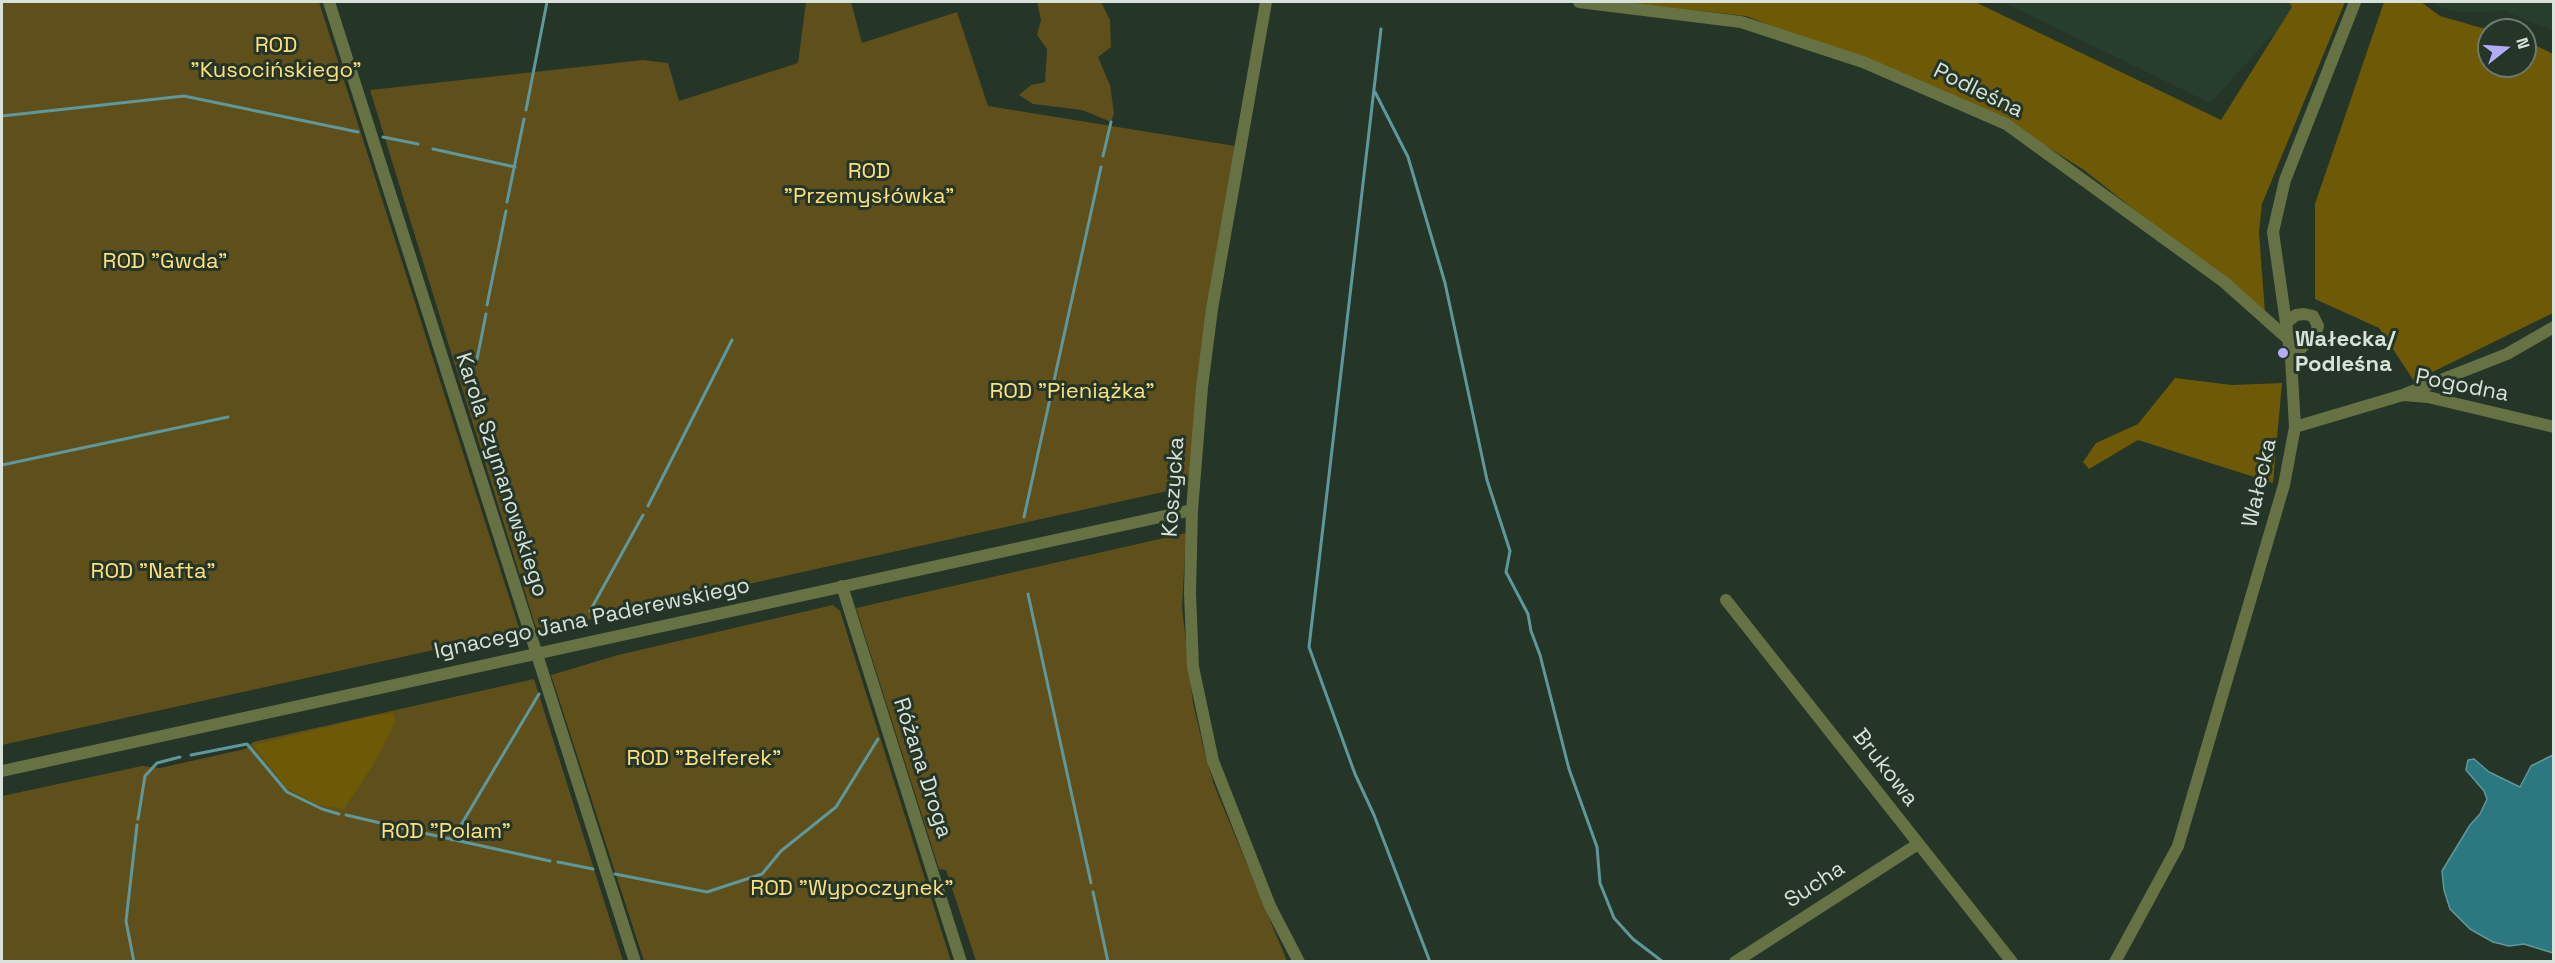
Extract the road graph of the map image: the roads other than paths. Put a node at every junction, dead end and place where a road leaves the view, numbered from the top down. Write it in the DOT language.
graph roads {
  1 [pos="329,2"];
  2 [pos="1266,2"];
  3 [pos="1585,2"];
  4 [pos="2355,2"];
  5 [pos="2286,323"];
  6 [pos="2553,327"];
  7 [pos="2288,339"];
  8 [pos="2291,358"];
  9 [pos="2403,396"];
  10 [pos="2295,427"];
  11 [pos="2553,427"];
  12 [pos="1192,510"];
  13 [pos="842,586"];
  14 [pos="1726,600"];
  15 [pos="535,652"];
  16 [pos="2,771"];
  17 [pos="1918,844"];
  18 [pos="635,962"];
  19 [pos="961,962"];
  20 [pos="1299,962"];
  21 [pos="1735,962"];
  22 [pos="2012,962"];
  23 [pos="2115,962"];
  1 -- 15 [label="street, Karola Szymanowskiego"];
  2 -- 12 [label="street, Koszycka"];
  3 -- 7 [label="street, Podleśna"];
  4 -- 5 [label="street, Wałecka"];
  5 -- 7 [label="street, Wałecka"];
  5 -- 8 [label="street"];
  6 -- 9 [label="street"];
  7 -- 8 [label="street, Wałecka"];
  8 -- 10 [label="street, Wałecka"];
  9 -- 10 [label="street, Pogodna"];
  9 -- 11 [label="street, Pogodna"];
  10 -- 23 [label="street, Wałecka"];
  12 -- 13 [label="street, Ignacego Jana Paderewskiego"];
  12 -- 20 [label="street, Koszycka"];
  13 -- 15 [label="street, Ignacego Jana Paderewskiego"];
  13 -- 19 [label="street, Różana Droga"];
  14 -- 17 [label="street, Brukowa"];
  15 -- 16 [label="street, Ignacego Jana Paderewskiego"];
  15 -- 18 [label="street, Karola Szymanowskiego"];
  17 -- 21 [label="street, Sucha"];
  17 -- 22 [label="street, Brukowa"];
}
